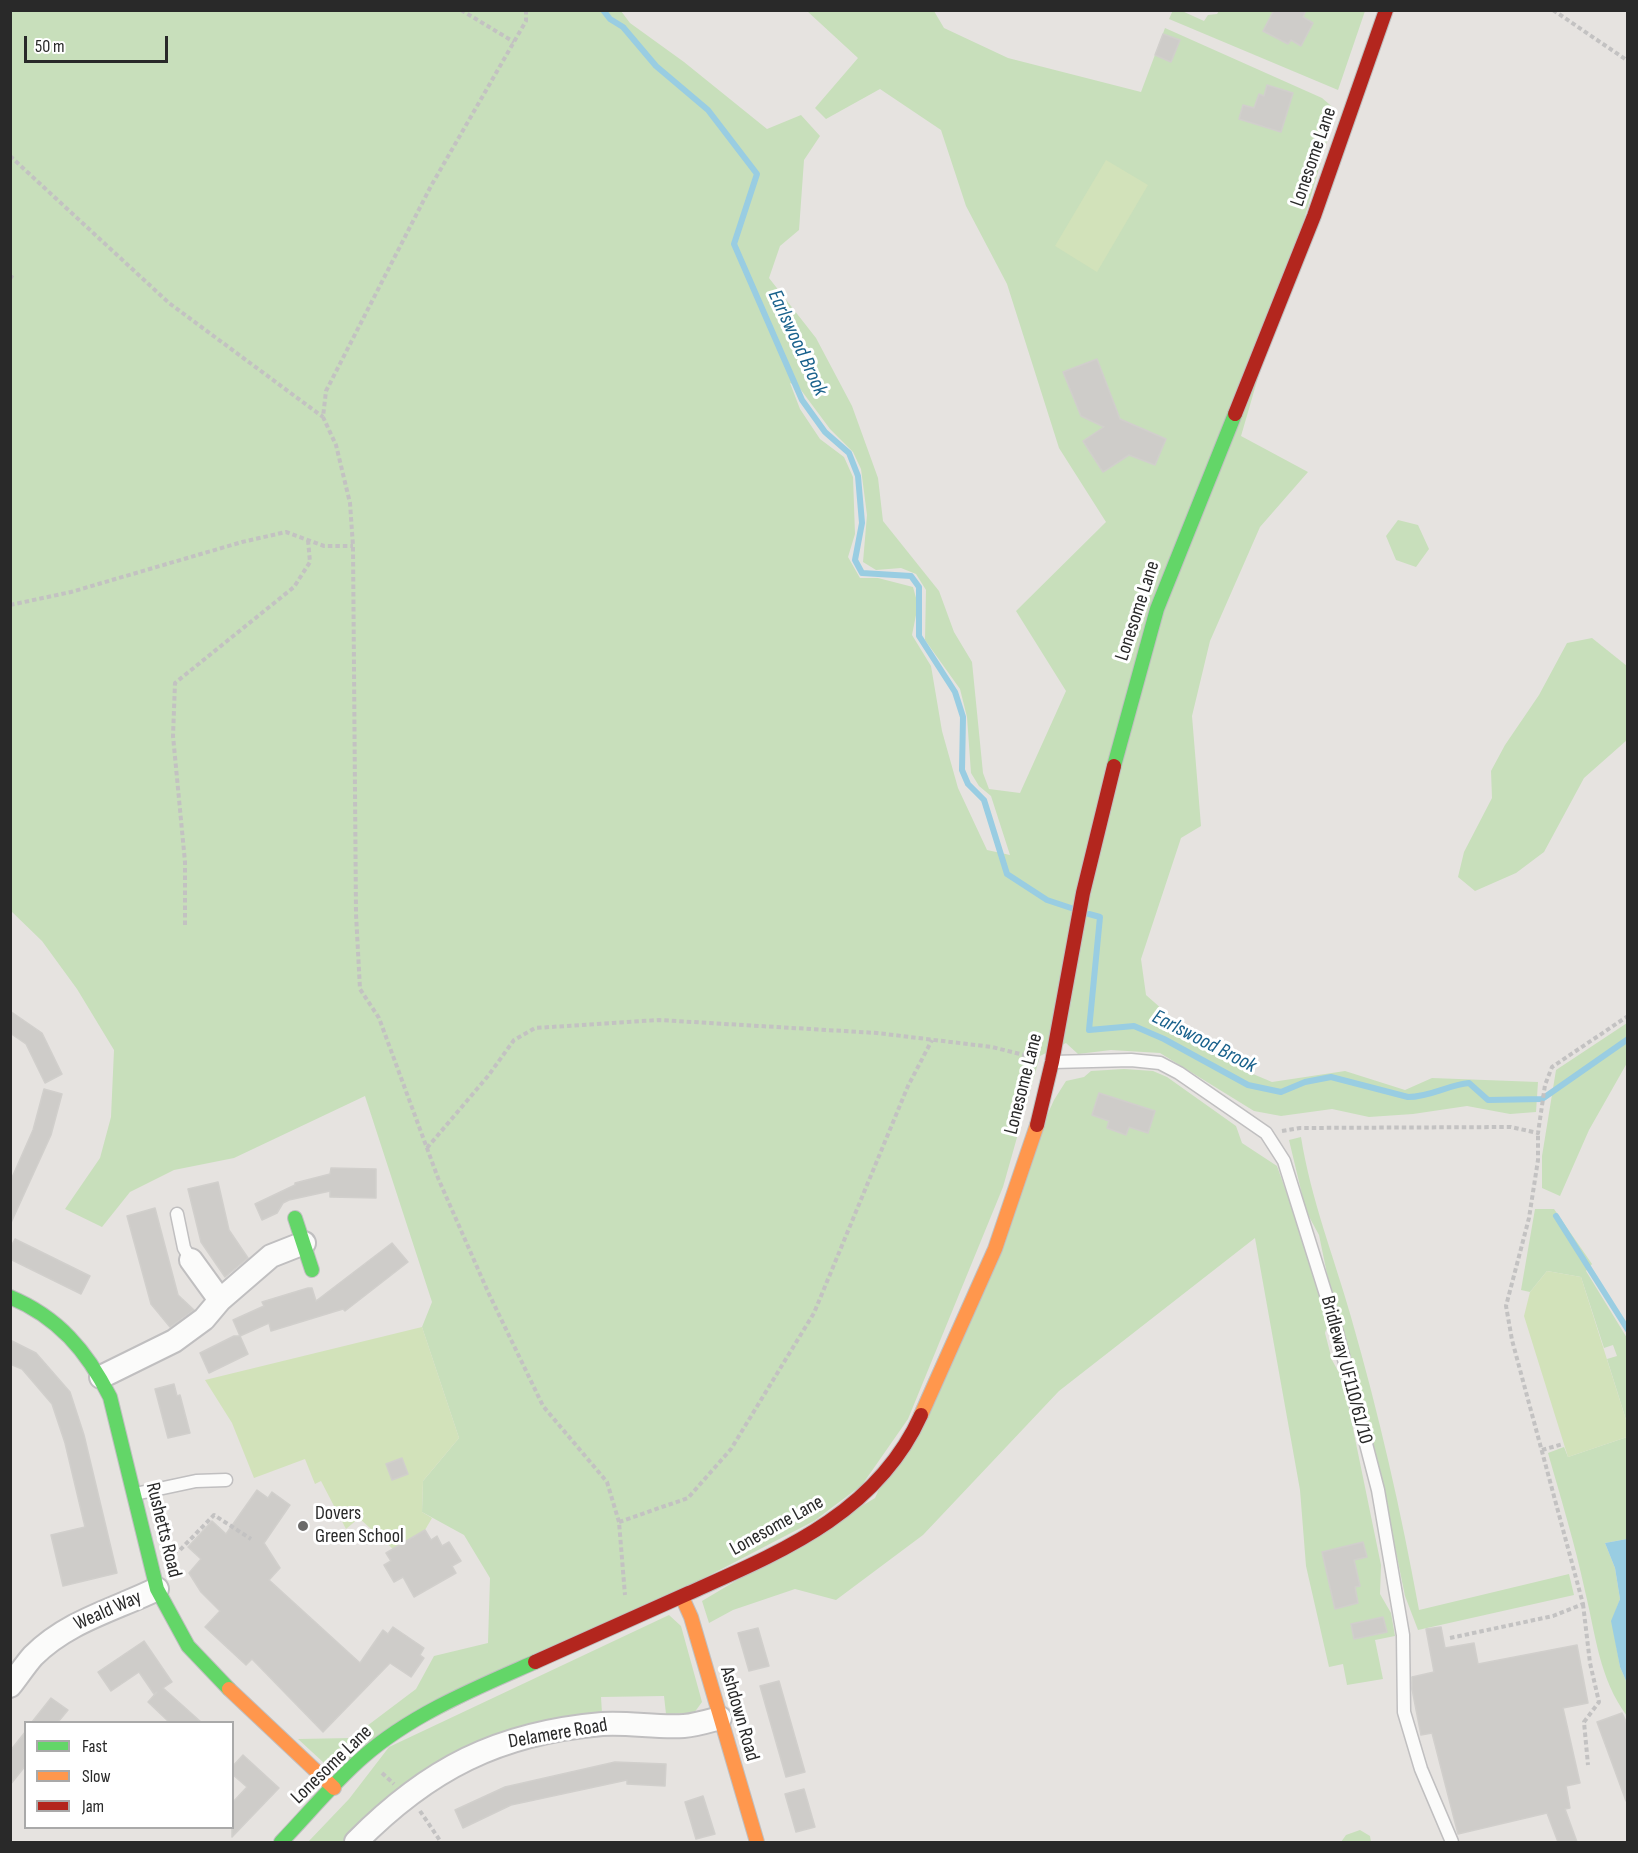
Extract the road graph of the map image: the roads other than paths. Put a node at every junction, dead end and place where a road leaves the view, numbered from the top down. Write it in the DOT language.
graph roads {
  1 [pos="1386,10"];
  2 [pos="1052,1062"];
  3 [pos="177,1214"];
  4 [pos="295,1218"];
  5 [pos="304,1243"];
  6 [pos="190,1260"];
  7 [pos="312,1270"];
  8 [pos="10,1297"];
  9 [pos="220,1300"];
  10 [pos="101,1377"];
  11 [pos="226,1480"];
  12 [pos="134,1494"];
  13 [pos="157,1589"];
  14 [pos="682,1597"];
  15 [pos="10,1686"];
  16 [pos="720,1718"];
  17 [pos="334,1788"];
  18 [pos="281,1842"];
  19 [pos="356,1842"];
  20 [pos="757,1842"];
  21 [pos="1452,1842"];
  1 -- 2 [label="street, Lonesome Lane"];
  2 -- 14 [label="street, Lonesome Lane"];
  2 -- 21 [label="lane, Bridleway UF110/61/10"];
  3 -- 6 [label="lane"];
  4 -- 5 [label="street"];
  5 -- 7 [label="street"];
  5 -- 9 [label="street"];
  6 -- 9 [label="street"];
  8 -- 10 [label="street, Rushetts Road"];
  9 -- 10 [label="street"];
  10 -- 12 [label="street, Rushetts Road"];
  11 -- 12 [label="lane"];
  12 -- 13 [label="street, Rushetts Road"];
  13 -- 15 [label="street, Weald Way"];
  13 -- 17 [label="street, Rushetts Road"];
  14 -- 16 [label="street, Ashdown Road"];
  14 -- 17 [label="street, Lonesome Lane"];
  16 -- 19 [label="street, Delamere Road"];
  16 -- 20 [label="street, Ashdown Road"];
  17 -- 18 [label="street, Lonesome Lane"];
}
